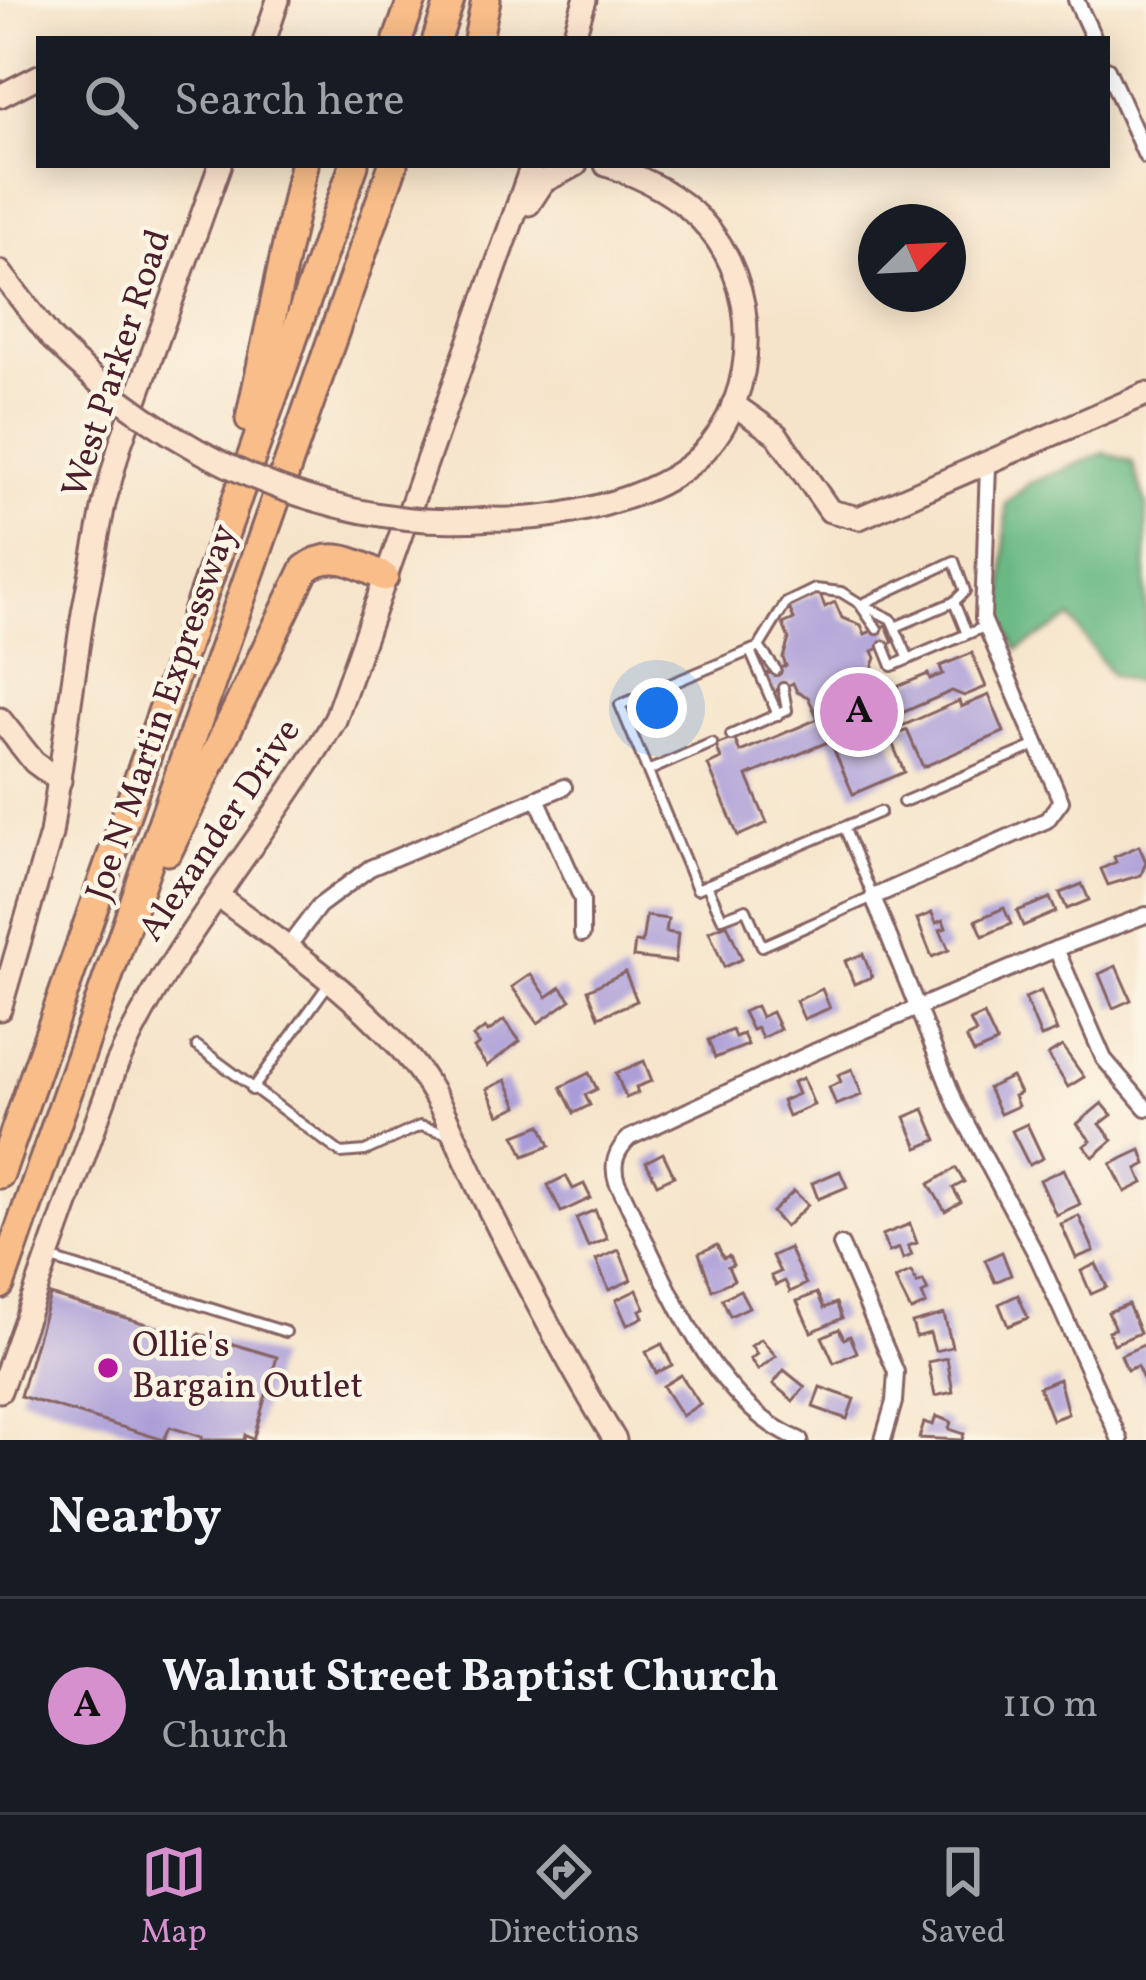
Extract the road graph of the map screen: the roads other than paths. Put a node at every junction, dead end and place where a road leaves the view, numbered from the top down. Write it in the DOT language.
graph roads {
  1 [pos="278,0"];
  2 [pos="412,0"];
  3 [pos="450,0"];
  4 [pos="486,0"];
  5 [pos="585,0"];
  6 [pos="1076,0"];
  7 [pos="265,36"];
  8 [pos="399,36"];
  9 [pos="438,36"];
  10 [pos="479,36"];
  11 [pos="574,36"];
  12 [pos="1093,36"];
  13 [pos="1110,76"];
  14 [pos="36,78"];
  15 [pos="0,97"];
  16 [pos="1146,156"];
  17 [pos="303,168"];
  18 [pos="353,168"];
  19 [pos="392,168"];
  20 [pos="531,168"];
  21 [pos="567,168"];
  22 [pos="612,168"];
  23 [pos="216,173"];
  24 [pos="0,272"];
  25 [pos="492,280"];
  26 [pos="1146,394"];
  27 [pos="733,404"];
  28 [pos="988,464"];
  29 [pos="226,528"];
  30 [pos="384,578"];
  31 [pos="954,602"];
  32 [pos="862,604"];
  33 [pos="986,626"];
  34 [pos="895,627"];
  35 [pos="877,629"];
  36 [pos="967,634"];
  37 [pos="884,646"];
  38 [pos="754,649"];
  39 [pos="909,659"];
  40 [pos="776,670"];
  41 [pos="784,688"];
  42 [pos="778,715"];
  43 [pos="0,719"];
  44 [pos="731,735"];
  45 [pos="712,743"];
  46 [pos="1038,744"];
  47 [pos="648,771"];
  48 [pos="60,782"];
  49 [pos="564,787"];
  50 [pos="537,798"];
  51 [pos="903,802"];
  52 [pos="880,812"];
  53 [pos="844,827"];
  54 [pos="707,885"];
  55 [pos="218,896"];
  56 [pos="873,897"];
  57 [pos="1146,915"];
  58 [pos="582,934"];
  59 [pos="287,948"];
  60 [pos="1055,949"];
  61 [pos="6,971"];
  62 [pos="109,974"];
  63 [pos="331,981"];
  64 [pos="0,1009"];
  65 [pos="917,1010"];
  66 [pos="197,1046"];
  67 [pos="252,1090"];
  68 [pos="441,1108"];
  69 [pos="1146,1108"];
  70 [pos="420,1126"];
  71 [pos="452,1134"];
  72 [pos="0,1174"];
  73 [pos="841,1245"];
  74 [pos="48,1258"];
  75 [pos="0,1285"];
  76 [pos="286,1332"];
  77 [pos="0,1391"];
  78 [pos="615,1440"];
  79 [pos="800,1440"];
  80 [pos="884,1440"];
  81 [pos="1120,1440"];
  1 -- 7 [label="street"];
  2 -- 8 [label="highway"];
  3 -- 9 [label="highway"];
  4 -- 10 [label="highway"];
  5 -- 11 [label="street"];
  6 -- 12 [label="street"];
  13 -- 16 [label="street"];
  14 -- 15 [label="street"];
  17 -- 29 [label="highway"];
  18 -- 29 [label="highway, Joe N Martin Expressway"];
  19 -- 62 [label="highway, Joe N Martin Expressway"];
  20 -- 25 [label="street, Alexander Drive"];
  21 -- 25 [label="street"];
  22 -- 27 [label="street"];
  23 -- 48 [label="street, West Parker Road"];
  24 -- 27 [label="street, bridge"];
  25 -- 30 [label="street, Alexander Drive"];
  26 -- 28 [label="street"];
  27 -- 28 [label="street"];
  28 -- 33 [label="street"];
  29 -- 72 [label="highway, Joe N Martin Expressway"];
  30 -- 55 [label="street, Alexander Drive"];
  30 -- 62 [label="highway"];
  31 -- 32 [label="lane"];
  31 -- 34 [label="lane"];
  31 -- 36 [label="lane"];
  32 -- 34 [label="lane"];
  32 -- 35 [label="lane"];
  32 -- 38 [label="lane"];
  33 -- 36 [label="lane"];
  33 -- 46 [label="street"];
  34 -- 39 [label="lane"];
  36 -- 39 [label="lane"];
  37 -- 39 [label="lane"];
  38 -- 40 [label="lane"];
  38 -- 42 [label="lane"];
  38 -- 47 [label="lane"];
  41 -- 42 [label="lane"];
  42 -- 44 [label="lane"];
  43 -- 48 [label="street"];
  45 -- 47 [label="lane"];
  46 -- 51 [label="lane"];
  46 -- 56 [label="street"];
  47 -- 54 [label="lane"];
  48 -- 61 [label="street, West Parker Road"];
  49 -- 50 [label="street"];
  50 -- 58 [label="street"];
  50 -- 59 [label="street"];
  52 -- 53 [label="lane"];
  53 -- 54 [label="lane"];
  53 -- 56 [label="lane"];
  54 -- 56 [label="lane"];
  55 -- 59 [label="street"];
  55 -- 74 [label="street, Alexander Drive"];
  56 -- 65 [label="street"];
  57 -- 60 [label="street"];
  59 -- 63 [label="street"];
  60 -- 65 [label="street"];
  60 -- 69 [label="street"];
  61 -- 64 [label="street, West Parker Road"];
  62 -- 75 [label="highway, Joe N Martin Expressway"];
  63 -- 67 [label="lane"];
  63 -- 68 [label="street"];
  65 -- 79 [label="street"];
  65 -- 81 [label="street"];
  66 -- 67 [label="lane"];
  67 -- 70 [label="lane"];
  68 -- 70 [label="lane"];
  68 -- 71 [label="street"];
  70 -- 71 [label="lane"];
  71 -- 78 [label="street"];
  73 -- 80 [label="street"];
  74 -- 76 [label="lane"];
  74 -- 77 [label="street, Alexander Drive"];
}
